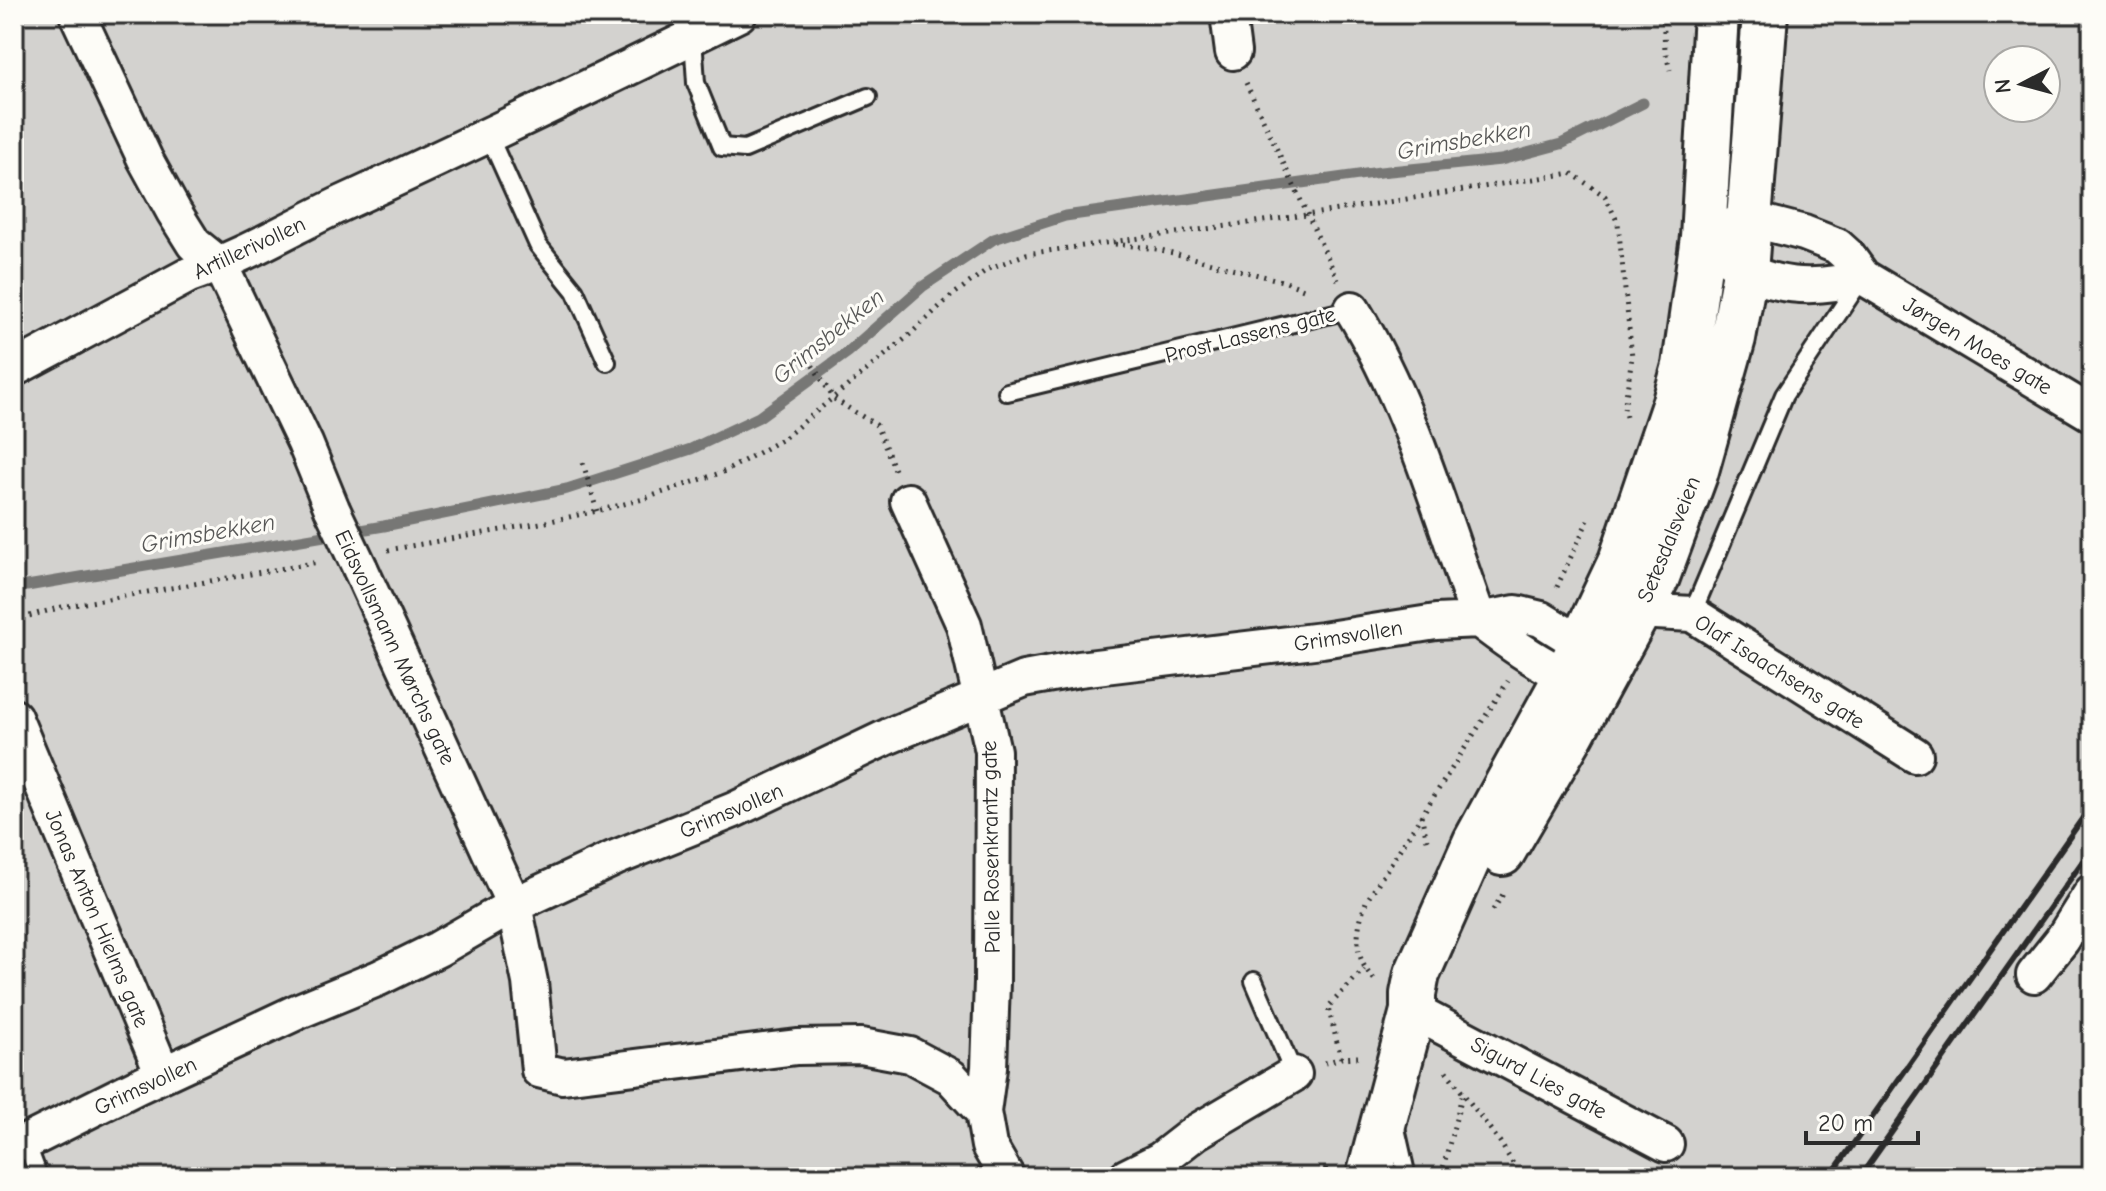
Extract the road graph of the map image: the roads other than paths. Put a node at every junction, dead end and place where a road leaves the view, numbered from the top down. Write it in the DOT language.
graph roads {
  1 [pos="77,14"];
  2 [pos="739,14"];
  3 [pos="1228,14"];
  4 [pos="1716,14"];
  5 [pos="1765,14"];
  6 [pos="687,25"];
  7 [pos="1233,52"];
  8 [pos="868,97"];
  9 [pos="489,136"];
  10 [pos="1750,219"];
  11 [pos="1703,237"];
  12 [pos="220,265"];
  13 [pos="1745,272"];
  14 [pos="1863,277"];
  15 [pos="1352,309"];
  16 [pos="607,362"];
  17 [pos="14,369"];
  18 [pos="1007,392"];
  19 [pos="2092,414"];
  20 [pos="908,501"];
  21 [pos="1638,611"];
  22 [pos="1692,614"];
  23 [pos="1479,620"];
  24 [pos="1584,665"];
  25 [pos="981,697"];
  26 [pos="14,717"];
  27 [pos="1915,755"];
  28 [pos="2092,892"];
  29 [pos="514,905"];
  30 [pos="2034,975"];
  31 [pos="1254,981"];
  32 [pos="1413,1011"];
  33 [pos="797,1047"];
  34 [pos="163,1074"];
  35 [pos="1294,1074"];
  36 [pos="1390,1098"];
  37 [pos="983,1112"];
  38 [pos="20,1142"];
  39 [pos="1666,1144"];
  40 [pos="39,1177"];
  41 [pos="1007,1177"];
  42 [pos="1126,1177"];
  43 [pos="1369,1177"];
  44 [pos="1407,1177"];
  1 -- 12 [label="street, Eidsvollsmann Mørchs gate"];
  2 -- 6 [label="street, Artillerivollen"];
  3 -- 7 [label="street"];
  4 -- 11 [label="highway, Setesdalsveien"];
  5 -- 10 [label="highway, Setesdalsveien"];
  6 -- 8 [label="lane"];
  6 -- 9 [label="street, Artillerivollen"];
  9 -- 12 [label="street, Artillerivollen"];
  9 -- 16 [label="lane"];
  10 -- 11 [label="street"];
  10 -- 13 [label="highway, Setesdalsveien"];
  10 -- 14 [label="street, Jørgen Moes gate"];
  11 -- 13 [label="street"];
  11 -- 24 [label="highway, Setesdalsveien"];
  12 -- 17 [label="street, Artillerivollen"];
  12 -- 29 [label="street, Eidsvollsmann Mørchs gate, bridge"];
  13 -- 14 [label="street"];
  13 -- 21 [label="highway, Setesdalsveien"];
  14 -- 19 [label="street, Jørgen Moes gate"];
  14 -- 22 [label="lane"];
  15 -- 18 [label="lane, Prost Lassens gate"];
  15 -- 23 [label="street, Prost Lassens gate"];
  20 -- 25 [label="street, Palle Rosenkrantz gate"];
  21 -- 22 [label="street, Olaf Isaachsens gate"];
  21 -- 24 [label="highway, Setesdalsveien"];
  22 -- 27 [label="street, Olaf Isaachsens gate"];
  23 -- 24 [label="street, Grimsvollen"];
  23 -- 25 [label="street, Grimsvollen"];
  24 -- 32 [label="highway, Setesdalsveien"];
  25 -- 29 [label="street, Grimsvollen"];
  25 -- 37 [label="street, Palle Rosenkrantz gate"];
  26 -- 34 [label="street, Jonas Anton Hielms gate"];
  28 -- 30 [label="street"];
  29 -- 33 [label="street, Eidsvollsmann Mørchs gate"];
  29 -- 34 [label="street, Grimsvollen"];
  31 -- 35 [label="lane"];
  32 -- 36 [label="highway, Setesdalsveien"];
  32 -- 39 [label="street, Sigurd Lies gate"];
  33 -- 37 [label="street, Palle Rosenkrantz gate"];
  34 -- 38 [label="street, Grimsvollen"];
  35 -- 42 [label="street"];
  36 -- 43 [label="highway, Setesdalsveien"];
  36 -- 44 [label="lane"];
  37 -- 41 [label="street, Palle Rosenkrantz gate"];
  38 -- 40 [label="lane, Grimsvollen"];
}
